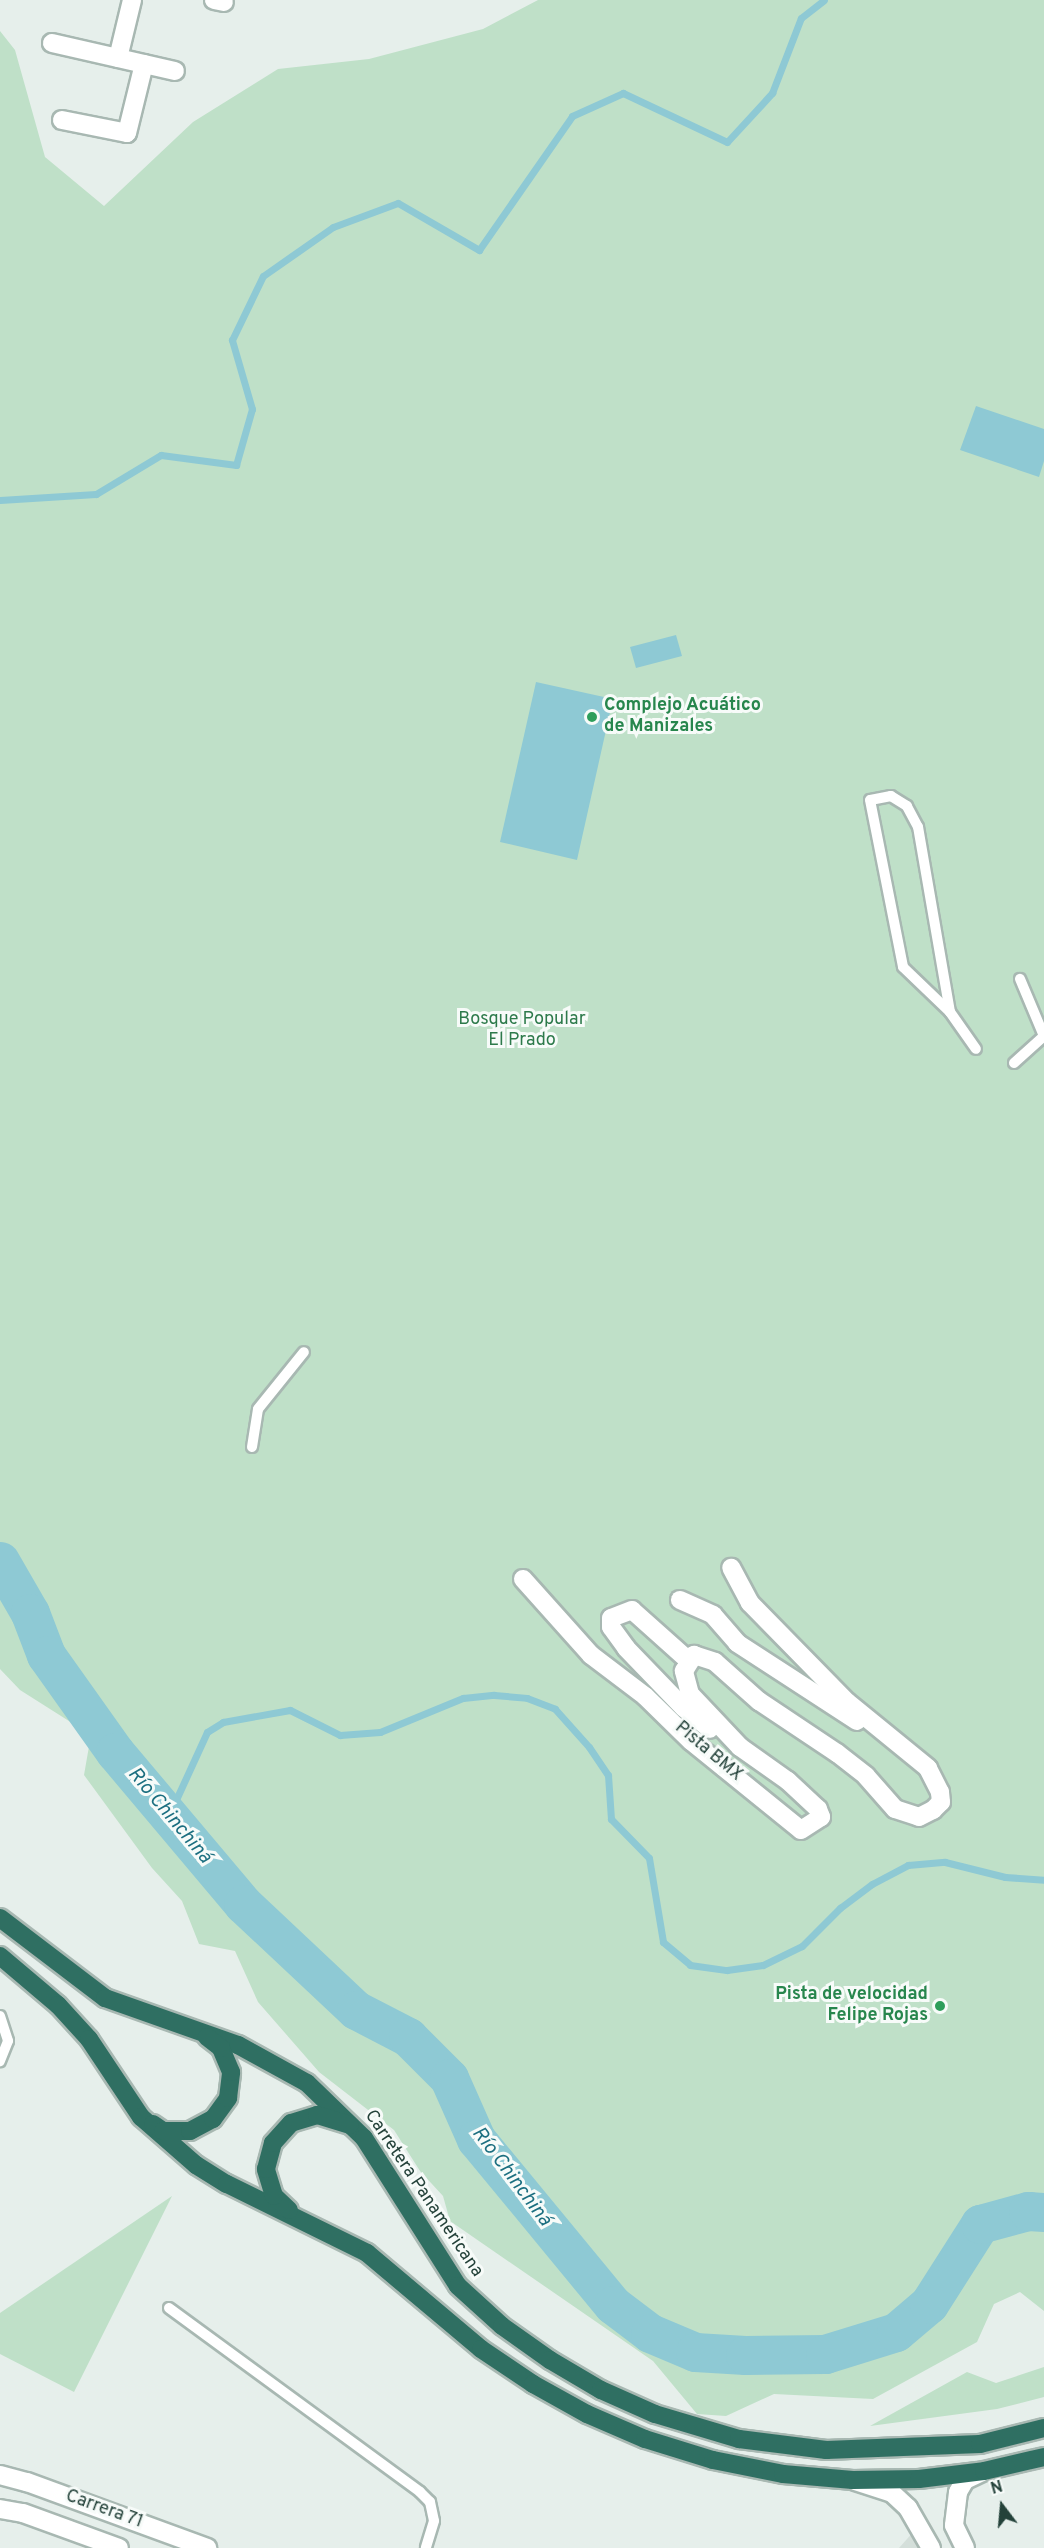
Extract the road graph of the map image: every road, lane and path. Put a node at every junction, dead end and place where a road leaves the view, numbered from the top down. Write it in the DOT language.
graph roads {
  1 [pos="132,0"];
  2 [pos="52,43"];
  3 [pos="118,58"];
  4 [pos="144,64"];
  5 [pos="175,71"];
  6 [pos="62,120"];
  7 [pos="1020,979"];
  8 [pos="950,1012"];
  9 [pos="976,1049"];
  10 [pos="1014,1063"];
  11 [pos="304,1352"];
  12 [pos="252,1447"];
  13 [pos="731,1568"];
  14 [pos="523,1579"];
  15 [pos="680,1600"];
  16 [pos="689,1661"];
  17 [pos="877,1728"];
  18 [pos="740,1748"];
  19 [pos="0,1918"];
  20 [pos="0,1956"];
  21 [pos="0,2016"];
  22 [pos="200,2033"];
  23 [pos="0,2061"];
  24 [pos="141,2117"];
  25 [pos="364,2138"];
  26 [pos="293,2214"];
  27 [pos="169,2308"];
  28 [pos="1044,2428"];
  29 [pos="1044,2457"];
  30 [pos="984,2471"];
  31 [pos="0,2475"];
  32 [pos="853,2480"];
  33 [pos="0,2509"];
  34 [pos="954,2525"];
  35 [pos="928,2540"];
  36 [pos="118,2548"];
  37 [pos="207,2548"];
  38 [pos="426,2548"];
  39 [pos="965,2548"];
  1 -- 3 [label="street"];
  2 -- 3 [label="street"];
  3 -- 4 [label="street"];
  4 -- 5 [label="street"];
  4 -- 6 [label="street"];
  7 -- 10 [label="lane"];
  8 -- 8 [label="lane"];
  8 -- 9 [label="lane"];
  11 -- 12 [label="lane"];
  13 -- 17 [label="street"];
  14 -- 18 [label="street, Pista BMX"];
  15 -- 17 [label="street"];
  16 -- 17 [label="street"];
  16 -- 18 [label="street, Pista BMX"];
  16 -- 18 [label="street, Pista BMX"];
  19 -- 22 [label="highway, Carretera Panamericana"];
  20 -- 24 [label="highway"];
  21 -- 23 [label="lane"];
  22 -- 24 [label="highway"];
  22 -- 25 [label="highway, Carretera Panamericana"];
  24 -- 26 [label="highway"];
  25 -- 26 [label="highway"];
  25 -- 28 [label="highway, Carretera Panamericana"];
  26 -- 32 [label="highway"];
  27 -- 38 [label="lane"];
  29 -- 30 [label="highway"];
  30 -- 32 [label="highway"];
  30 -- 34 [label="street"];
  31 -- 37 [label="street, Carrera 71"];
  32 -- 35 [label="street"];
  33 -- 36 [label="street, Carrera 71"];
  34 -- 35 [label="street"];
  34 -- 39 [label="street"];
}
